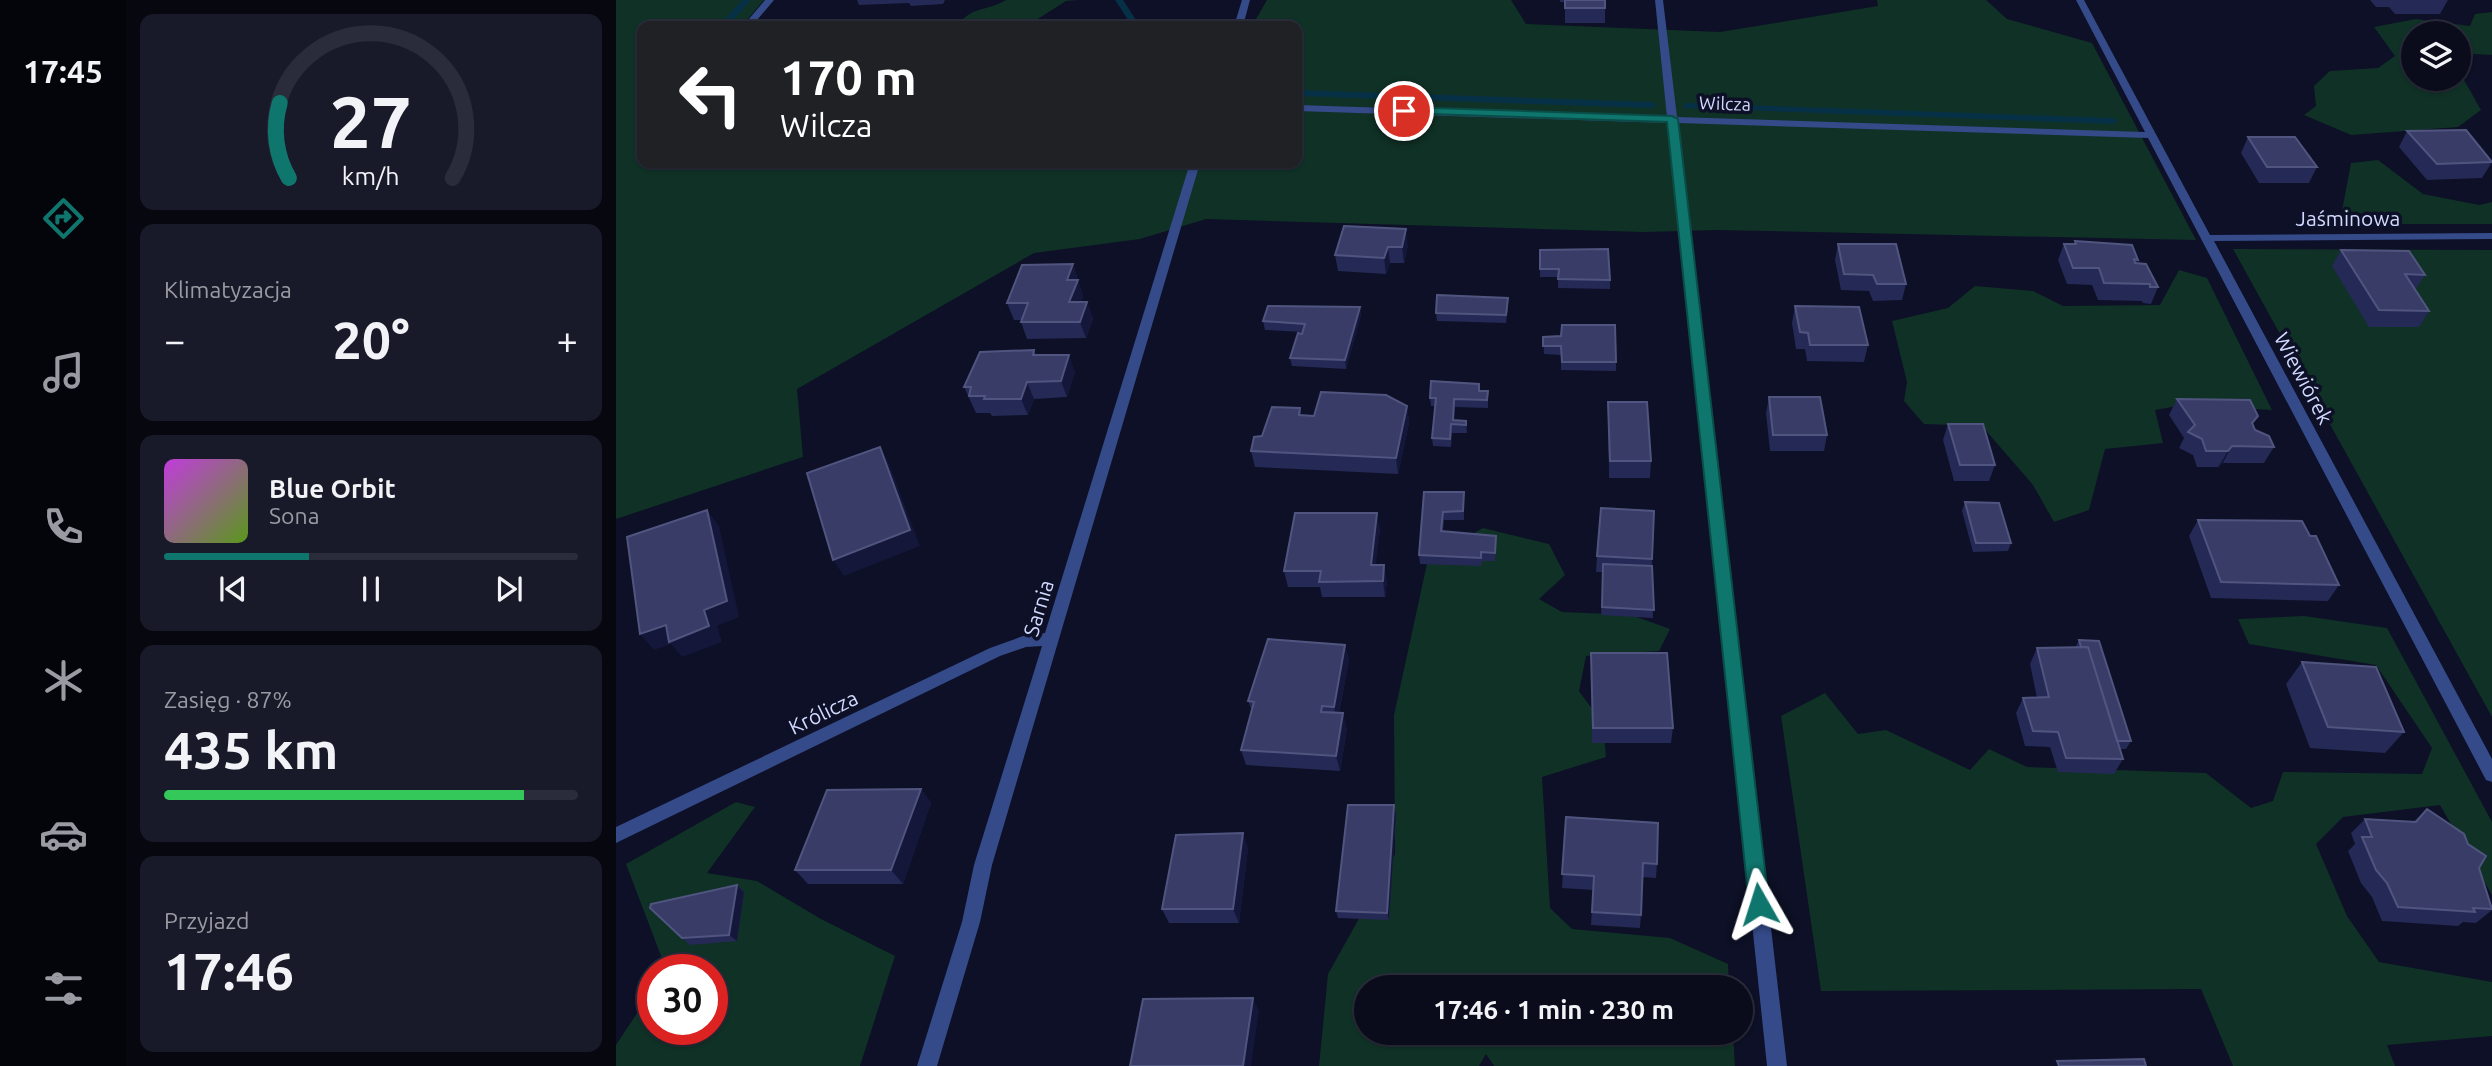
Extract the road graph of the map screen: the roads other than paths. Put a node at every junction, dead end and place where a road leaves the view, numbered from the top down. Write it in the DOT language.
graph roads {
  1 [pos="769,0"];
  2 [pos="1246,0"];
  3 [pos="1659,0"];
  4 [pos="2080,0"];
  5 [pos="751,21"];
  6 [pos="1240,21"];
  7 [pos="1302,107"];
  8 [pos="1672,119"];
  9 [pos="2152,135"];
  10 [pos="1193,168"];
  11 [pos="2492,236"];
  12 [pos="2205,238"];
  13 [pos="1052,639"];
  14 [pos="2492,775"];
  15 [pos="616,835"];
  16 [pos="927,1066"];
  17 [pos="1777,1066"];
  1 -- 5 [label="street"];
  2 -- 6 [label="street"];
  3 -- 8 [label="street"];
  4 -- 9 [label="street, Wiewiórek"];
  7 -- 8 [label="street, Wilcza"];
  8 -- 9 [label="street, Wilcza"];
  8 -- 17 [label="street"];
  9 -- 12 [label="street, Wiewiórek"];
  10 -- 13 [label="street, Sarnia"];
  11 -- 12 [label="street, Jaśminowa"];
  12 -- 14 [label="street, Wiewiórek"];
  13 -- 15 [label="street, Królicza"];
  13 -- 16 [label="street, Sarnia"];
}
